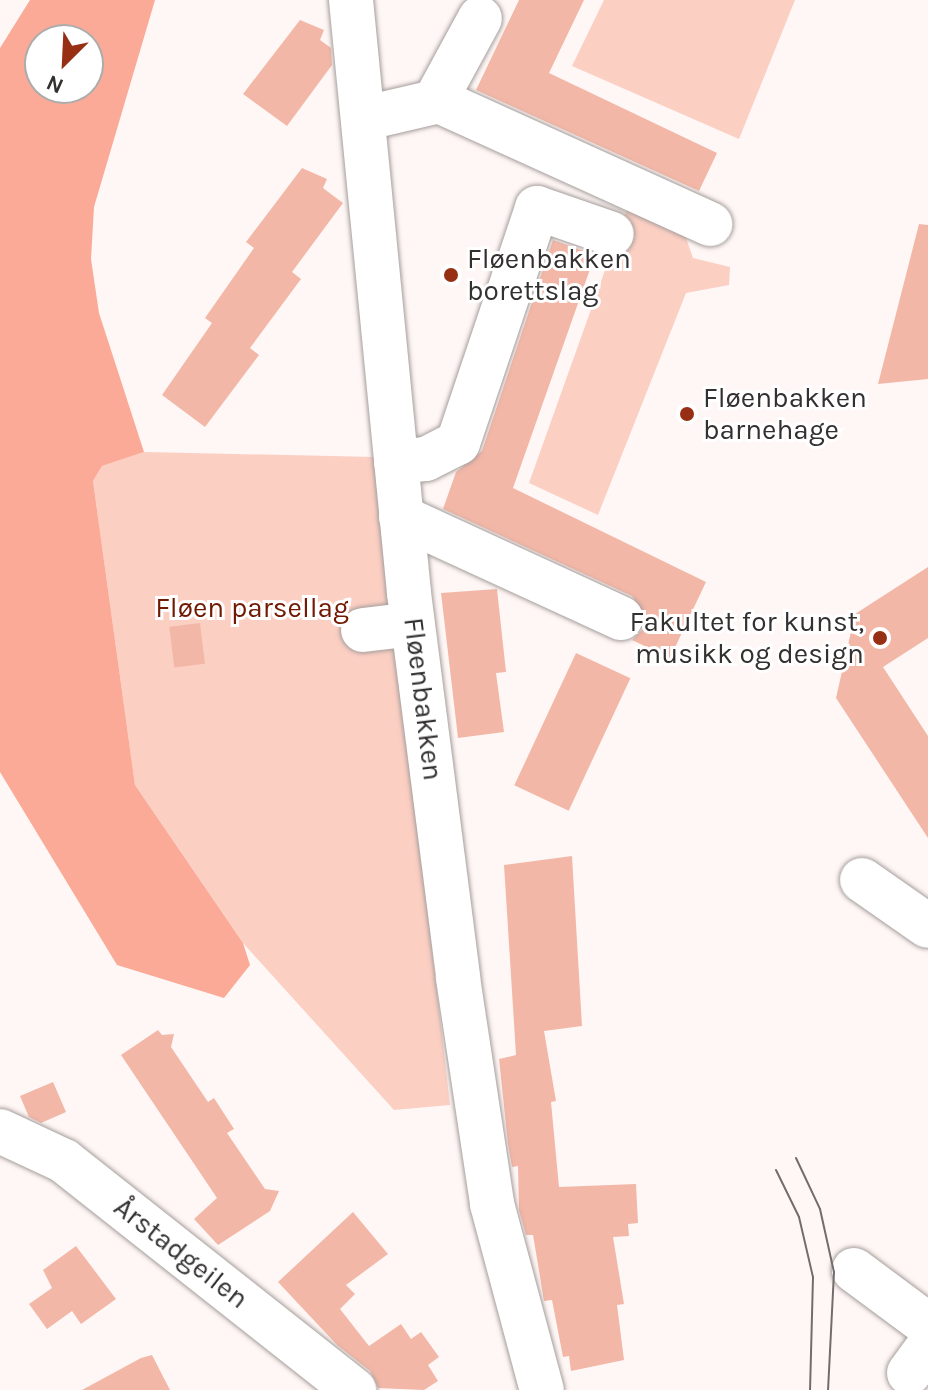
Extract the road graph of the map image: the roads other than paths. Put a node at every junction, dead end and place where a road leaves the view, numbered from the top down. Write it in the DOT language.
graph roads {
  1 [pos="351,0"];
  2 [pos="480,18"];
  3 [pos="435,101"];
  4 [pos="366,118"];
  5 [pos="710,224"];
  6 [pos="612,234"];
  7 [pos="396,462"];
  8 [pos="401,517"];
  9 [pos="621,618"];
  10 [pos="413,624"];
  11 [pos="363,630"];
  12 [pos="862,880"];
  13 [pos="928,926"];
  14 [pos="0,1131"];
  15 [pos="854,1270"];
  16 [pos="928,1325"];
  17 [pos="354,1390"];
  18 [pos="542,1390"];
  1 -- 4 [label="street, Fløenbakken"];
  2 -- 3 [label="street"];
  3 -- 4 [label="street"];
  3 -- 5 [label="street"];
  4 -- 7 [label="street, Fløenbakken"];
  6 -- 7 [label="street"];
  7 -- 8 [label="street, Fløenbakken"];
  8 -- 9 [label="street"];
  8 -- 10 [label="street, Fløenbakken"];
  10 -- 11 [label="street"];
  10 -- 18 [label="street, Fløenbakken"];
  12 -- 13 [label="street"];
  14 -- 17 [label="street, Årstadgeilen"];
  15 -- 16 [label="street"];
}
